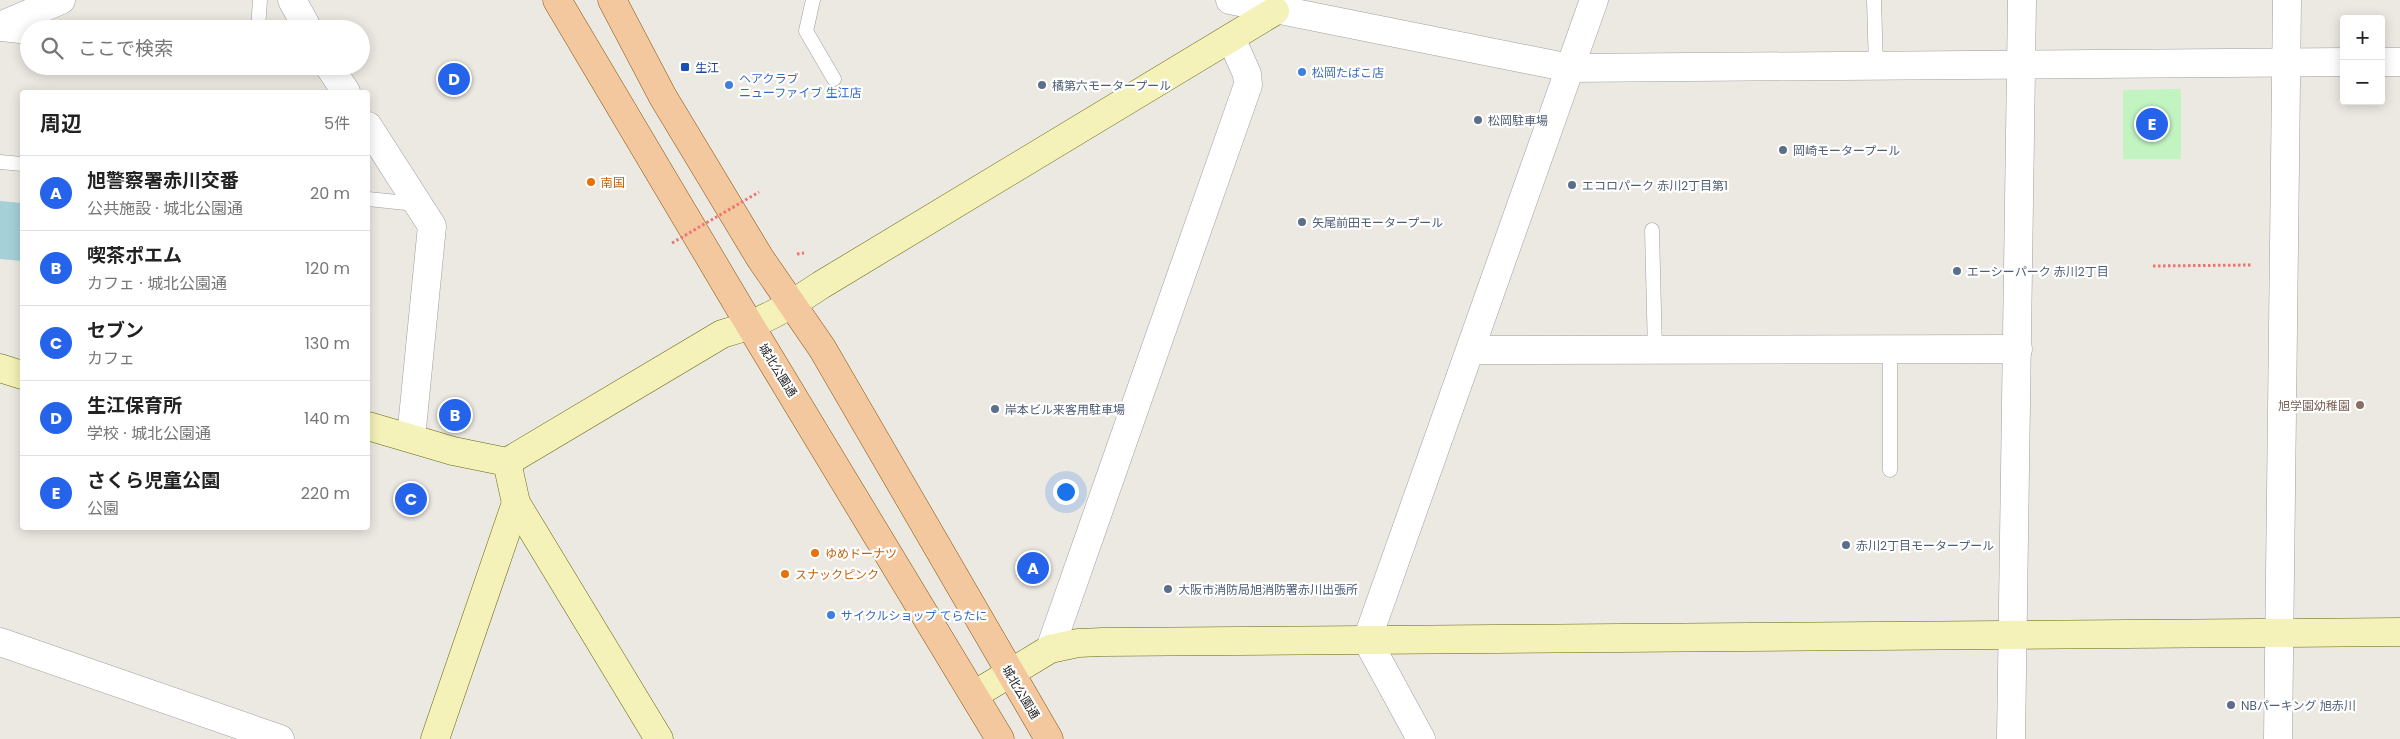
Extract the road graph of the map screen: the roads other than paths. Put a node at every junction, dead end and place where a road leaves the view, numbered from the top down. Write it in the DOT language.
graph roads {
  1 [pos="61,0"];
  2 [pos="260,0"];
  3 [pos="292,0"];
  4 [pos="557,0"];
  5 [pos="612,0"];
  6 [pos="813,0"];
  7 [pos="1230,0"];
  8 [pos="1594,0"];
  9 [pos="1874,0"];
  10 [pos="2022,0"];
  11 [pos="2287,0"];
  12 [pos="1277,5"];
  13 [pos="259,20"];
  14 [pos="303,20"];
  15 [pos="0,26"];
  16 [pos="0,34"];
  17 [pos="20,36"];
  18 [pos="1231,38"];
  19 [pos="2286,62"];
  20 [pos="2340,62"];
  21 [pos="2385,62"];
  22 [pos="2400,62"];
  23 [pos="2021,65"];
  24 [pos="1876,66"];
  25 [pos="1570,68"];
  26 [pos="335,75"];
  27 [pos="834,79"];
  28 [pos="345,90"];
  29 [pos="370,129"];
  30 [pos="0,162"];
  31 [pos="20,164"];
  32 [pos="370,199"];
  33 [pos="416,204"];
  34 [pos="1652,230"];
  35 [pos="792,304"];
  36 [pos="751,327"];
  37 [pos="2018,349"];
  38 [pos="1471,350"];
  39 [pos="1890,350"];
  40 [pos="1655,351"];
  41 [pos="0,368"];
  42 [pos="20,374"];
  43 [pos="370,427"];
  44 [pos="411,438"];
  45 [pos="507,462"];
  46 [pos="1890,470"];
  47 [pos="516,503"];
  48 [pos="2400,632"];
  49 [pos="2280,633"];
  50 [pos="2013,635"];
  51 [pos="1367,640"];
  52 [pos="0,642"];
  53 [pos="1050,650"];
  54 [pos="1010,674"];
  55 [pos="974,695"];
  56 [pos="280,739"];
  57 [pos="435,739"];
  58 [pos="659,739"];
  59 [pos="1000,739"];
  60 [pos="1049,739"];
  61 [pos="1421,739"];
  62 [pos="2011,739"];
  63 [pos="2278,739"];
  1 -- 15 [label="street"];
  2 -- 13 [label="lane"];
  3 -- 14 [label="street"];
  4 -- 36 [label="main road, 城北公園通"];
  5 -- 35 [label="main road, 城北公園通"];
  6 -- 27 [label="lane"];
  7 -- 12 [label="street"];
  8 -- 25 [label="street"];
  9 -- 24 [label="lane"];
  10 -- 23 [label="street"];
  11 -- 19 [label="street"];
  12 -- 18 [label="street"];
  12 -- 25 [label="street"];
  16 -- 17 [label="lane"];
  18 -- 35 [label="street"];
  18 -- 53 [label="street"];
  19 -- 20 [label="street"];
  19 -- 23 [label="street"];
  19 -- 49 [label="street"];
  21 -- 22 [label="street"];
  23 -- 24 [label="street"];
  23 -- 37 [label="street"];
  24 -- 25 [label="street"];
  25 -- 38 [label="street"];
  26 -- 28 [label="street"];
  29 -- 33 [label="street"];
  30 -- 31 [label="lane"];
  32 -- 33 [label="lane"];
  33 -- 44 [label="street"];
  34 -- 40 [label="lane"];
  35 -- 36 [label="street"];
  35 -- 54 [label="main road, 城北公園通"];
  36 -- 45 [label="street"];
  36 -- 55 [label="main road, 城北公園通"];
  37 -- 39 [label="street"];
  37 -- 50 [label="street"];
  38 -- 40 [label="street"];
  38 -- 51 [label="street"];
  39 -- 40 [label="street"];
  39 -- 46 [label="lane"];
  41 -- 42 [label="street"];
  43 -- 44 [label="street"];
  44 -- 45 [label="street"];
  45 -- 47 [label="street"];
  47 -- 57 [label="street"];
  47 -- 58 [label="street"];
  48 -- 49 [label="street"];
  49 -- 50 [label="street"];
  49 -- 63 [label="street"];
  50 -- 51 [label="street"];
  50 -- 62 [label="street"];
  51 -- 53 [label="street"];
  51 -- 61 [label="street"];
  52 -- 56 [label="street"];
  53 -- 54 [label="street"];
  54 -- 55 [label="street"];
  54 -- 60 [label="main road, 城北公園通"];
  55 -- 59 [label="main road, 城北公園通"];
}
